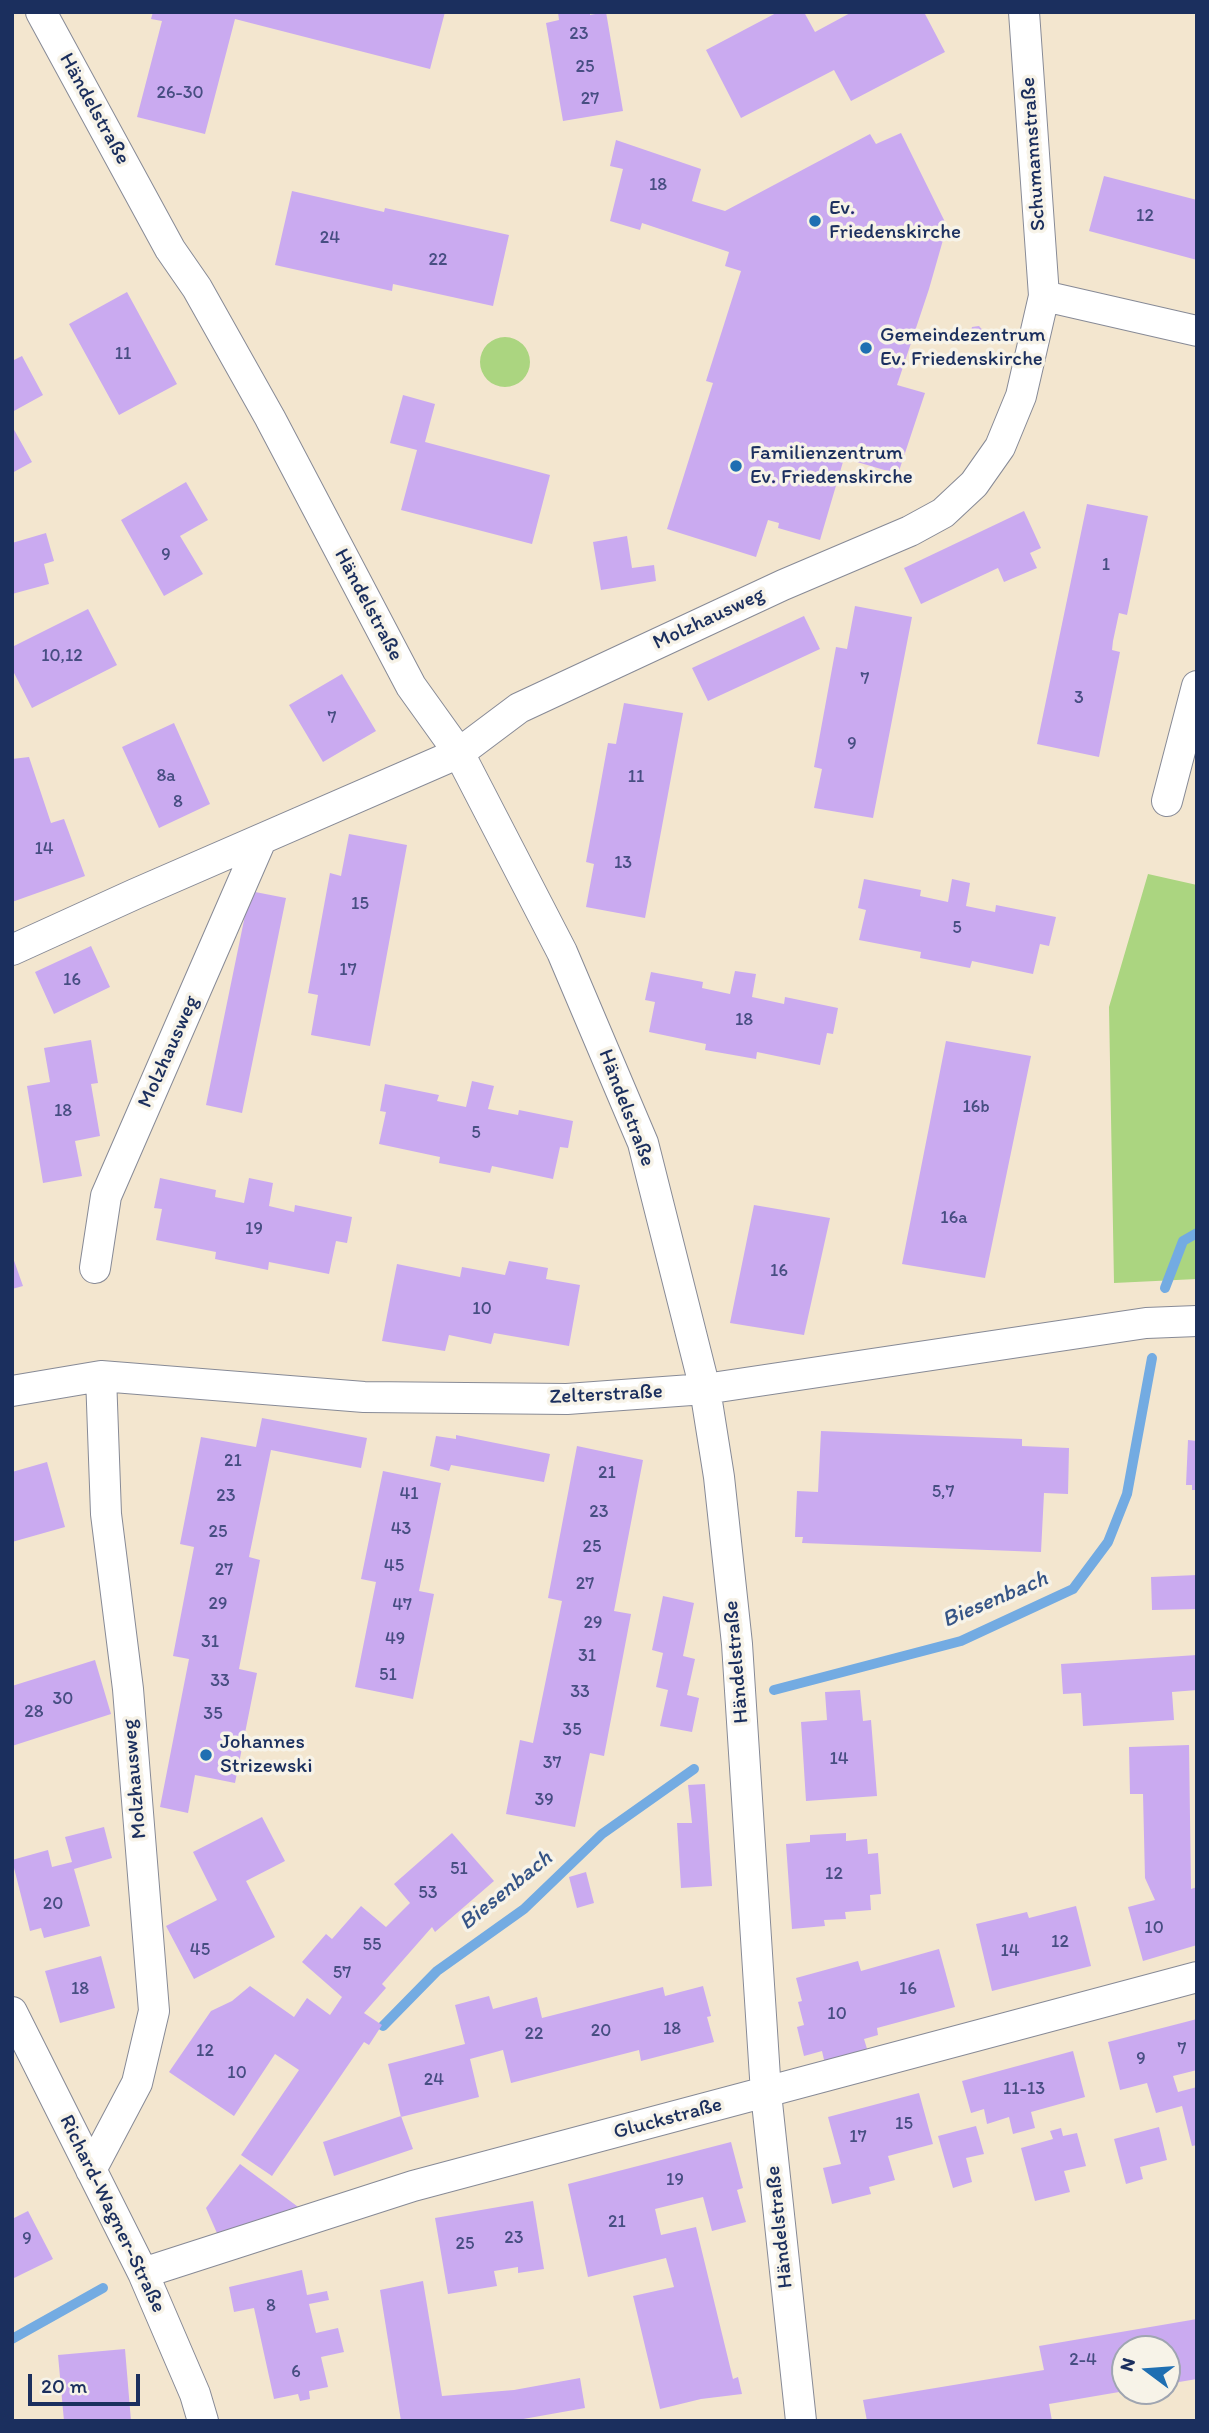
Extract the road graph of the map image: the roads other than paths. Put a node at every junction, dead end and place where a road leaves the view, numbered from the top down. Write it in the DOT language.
graph roads {
  1 [pos="41,12"];
  2 [pos="1024,12"];
  3 [pos="1044,296"];
  4 [pos="1197,331"];
  5 [pos="1197,686"];
  6 [pos="459,753"];
  7 [pos="1167,801"];
  8 [pos="261,840"];
  9 [pos="12,950"];
  10 [pos="95,1268"];
  11 [pos="1197,1321"];
  12 [pos="101,1376"];
  13 [pos="705,1389"];
  14 [pos="12,1391"];
  15 [pos="1197,1977"];
  16 [pos="12,2012"];
  17 [pos="766,2093"];
  18 [pos="91,2170"];
  19 [pos="143,2273"];
  20 [pos="203,2421"];
  21 [pos="801,2421"];
  1 -- 6 [label="street, Händelstraße"];
  2 -- 3 [label="street, Schumannstraße"];
  3 -- 4 [label="street"];
  3 -- 6 [label="street, Molzhausweg"];
  5 -- 7 [label="street"];
  6 -- 8 [label="street, Molzhausweg"];
  6 -- 13 [label="street, Händelstraße"];
  8 -- 9 [label="street, Molzhausweg"];
  8 -- 10 [label="street, Molzhausweg"];
  11 -- 13 [label="street, Zelterstraße"];
  12 -- 13 [label="street, Zelterstraße"];
  12 -- 14 [label="street, Zelterstraße"];
  12 -- 18 [label="street, Molzhausweg"];
  13 -- 17 [label="street, Händelstraße"];
  15 -- 17 [label="street, Gluckstraße"];
  16 -- 18 [label="street, Richard-Wagner-Straße"];
  17 -- 19 [label="street, Gluckstraße"];
  17 -- 21 [label="street, Händelstraße"];
  18 -- 19 [label="street, Richard-Wagner-Straße"];
  19 -- 20 [label="street, Richard-Wagner-Straße"];
}
